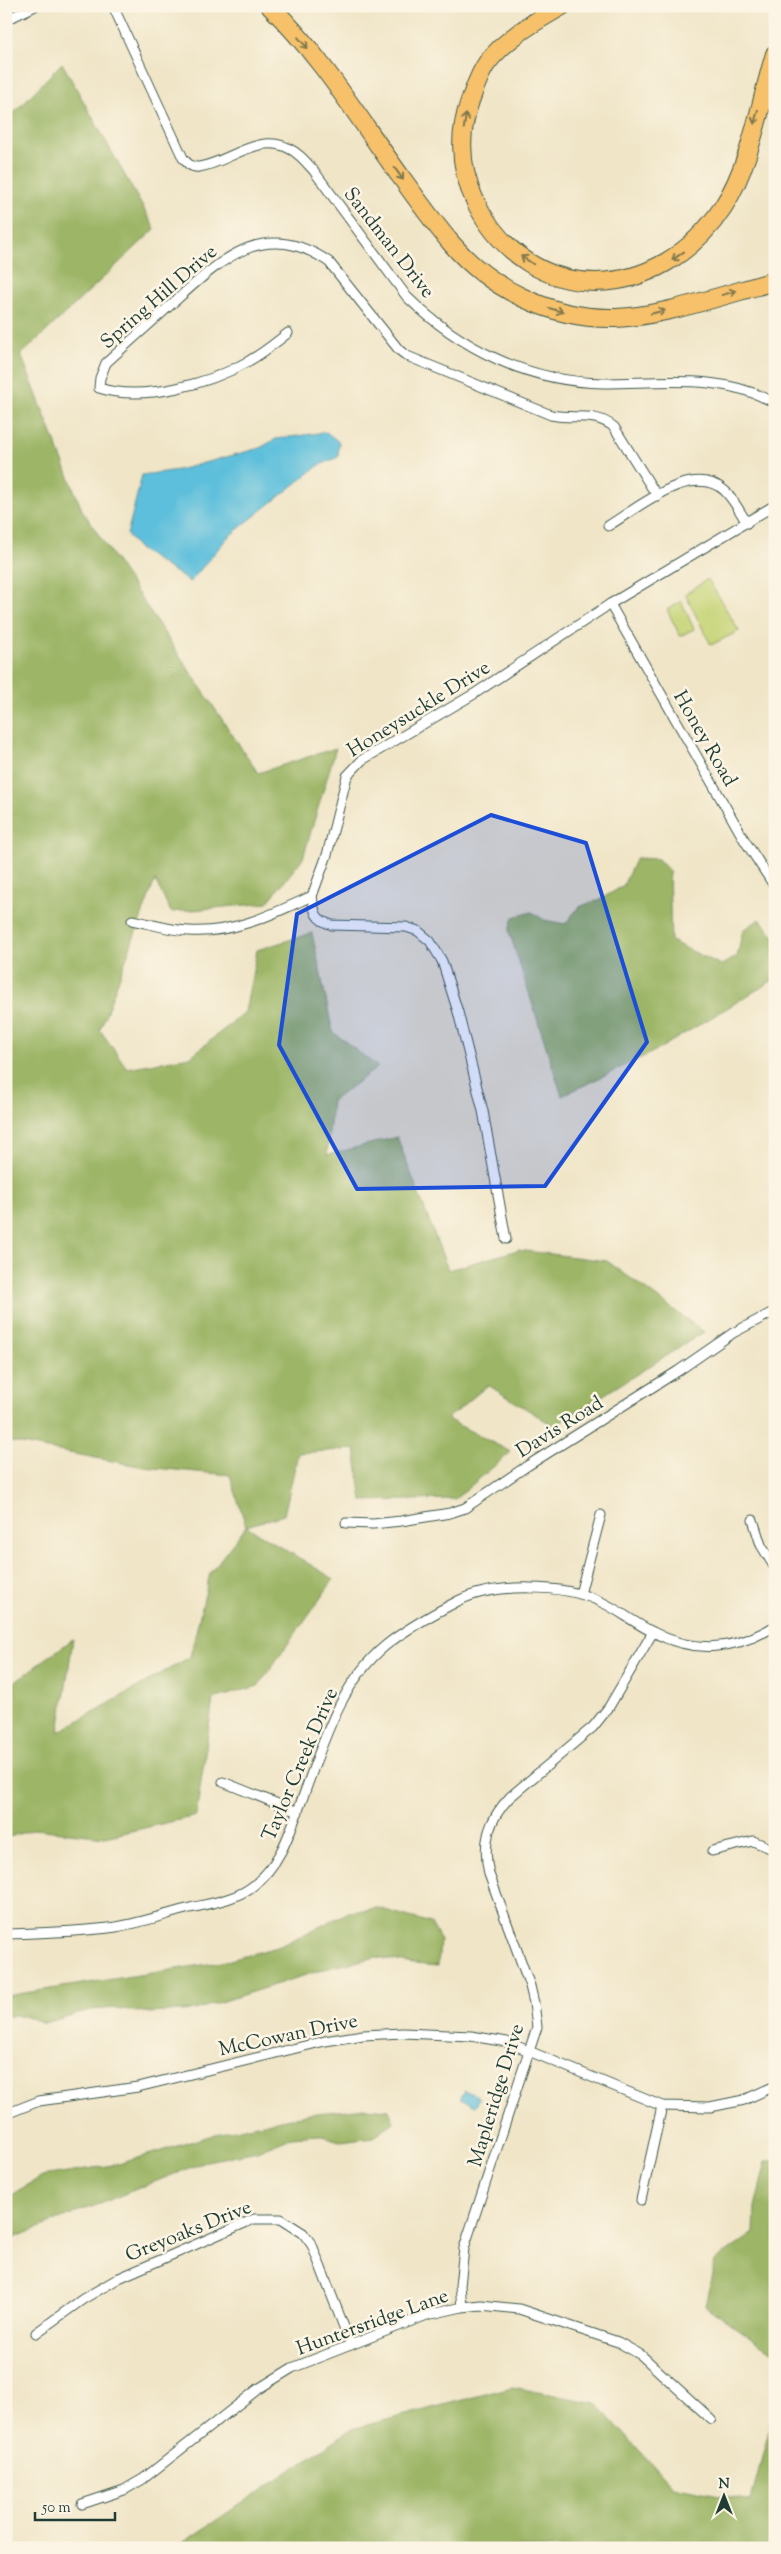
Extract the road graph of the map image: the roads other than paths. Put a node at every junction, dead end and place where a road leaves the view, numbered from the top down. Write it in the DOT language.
graph roads {
  1 [pos="35,6"];
  2 [pos="113,6"];
  3 [pos="270,6"];
  4 [pos="562,6"];
  5 [pos="6,20"];
  6 [pos="775,54"];
  7 [pos="775,281"];
  8 [pos="288,333"];
  9 [pos="775,403"];
  10 [pos="657,496"];
  11 [pos="775,505"];
  12 [pos="747,522"];
  13 [pos="608,526"];
  14 [pos="610,604"];
  15 [pos="775,887"];
  16 [pos="312,896"];
  17 [pos="132,920"];
  18 [pos="506,1239"];
  19 [pos="775,1311"];
  20 [pos="601,1515"];
  21 [pos="753,1520"];
  22 [pos="346,1523"];
  23 [pos="775,1568"];
  24 [pos="580,1594"];
  25 [pos="775,1626"];
  26 [pos="653,1632"];
  27 [pos="222,1782"];
  28 [pos="298,1812"];
  29 [pos="775,1850"];
  30 [pos="712,1851"];
  31 [pos="6,1934"];
  32 [pos="531,2051"];
  33 [pos="775,2086"];
  34 [pos="662,2106"];
  35 [pos="6,2114"];
  36 [pos="641,2200"];
  37 [pos="462,2307"];
  38 [pos="36,2333"];
  39 [pos="351,2345"];
  40 [pos="711,2419"];
  41 [pos="82,2504"];
  1 -- 5 [label="street"];
  2 -- 9 [label="street, Sandman Drive"];
  3 -- 7 [label="highway, one-way"];
  6 -- 4 [label="highway, one-way"];
  8 -- 10 [label="street, Spring Hill Drive"];
  10 -- 12 [label="street"];
  10 -- 13 [label="street"];
  11 -- 12 [label="street, Honeysuckle Drive"];
  12 -- 14 [label="street, Honeysuckle Drive"];
  14 -- 15 [label="street, Honey Road"];
  14 -- 16 [label="street, Honeysuckle Drive"];
  16 -- 17 [label="street"];
  16 -- 18 [label="street"];
  19 -- 22 [label="street, Davis Road"];
  20 -- 24 [label="street"];
  21 -- 23 [label="street"];
  24 -- 26 [label="street, Taylor Creek Drive"];
  24 -- 28 [label="street, Taylor Creek Drive"];
  25 -- 26 [label="street, Taylor Creek Drive"];
  26 -- 32 [label="street, Mapleridge Drive"];
  27 -- 28 [label="street"];
  28 -- 31 [label="street, Taylor Creek Drive"];
  29 -- 30 [label="street"];
  32 -- 34 [label="street, McCowan Drive"];
  32 -- 35 [label="street, McCowan Drive"];
  32 -- 37 [label="street, Mapleridge Drive"];
  33 -- 34 [label="street, McCowan Drive"];
  34 -- 36 [label="street"];
  37 -- 39 [label="street, Huntersridge Lane"];
  37 -- 40 [label="street, Huntersridge Lane"];
  38 -- 39 [label="street, Greyoaks Drive"];
  39 -- 41 [label="street, Huntersridge Lane"];
}
